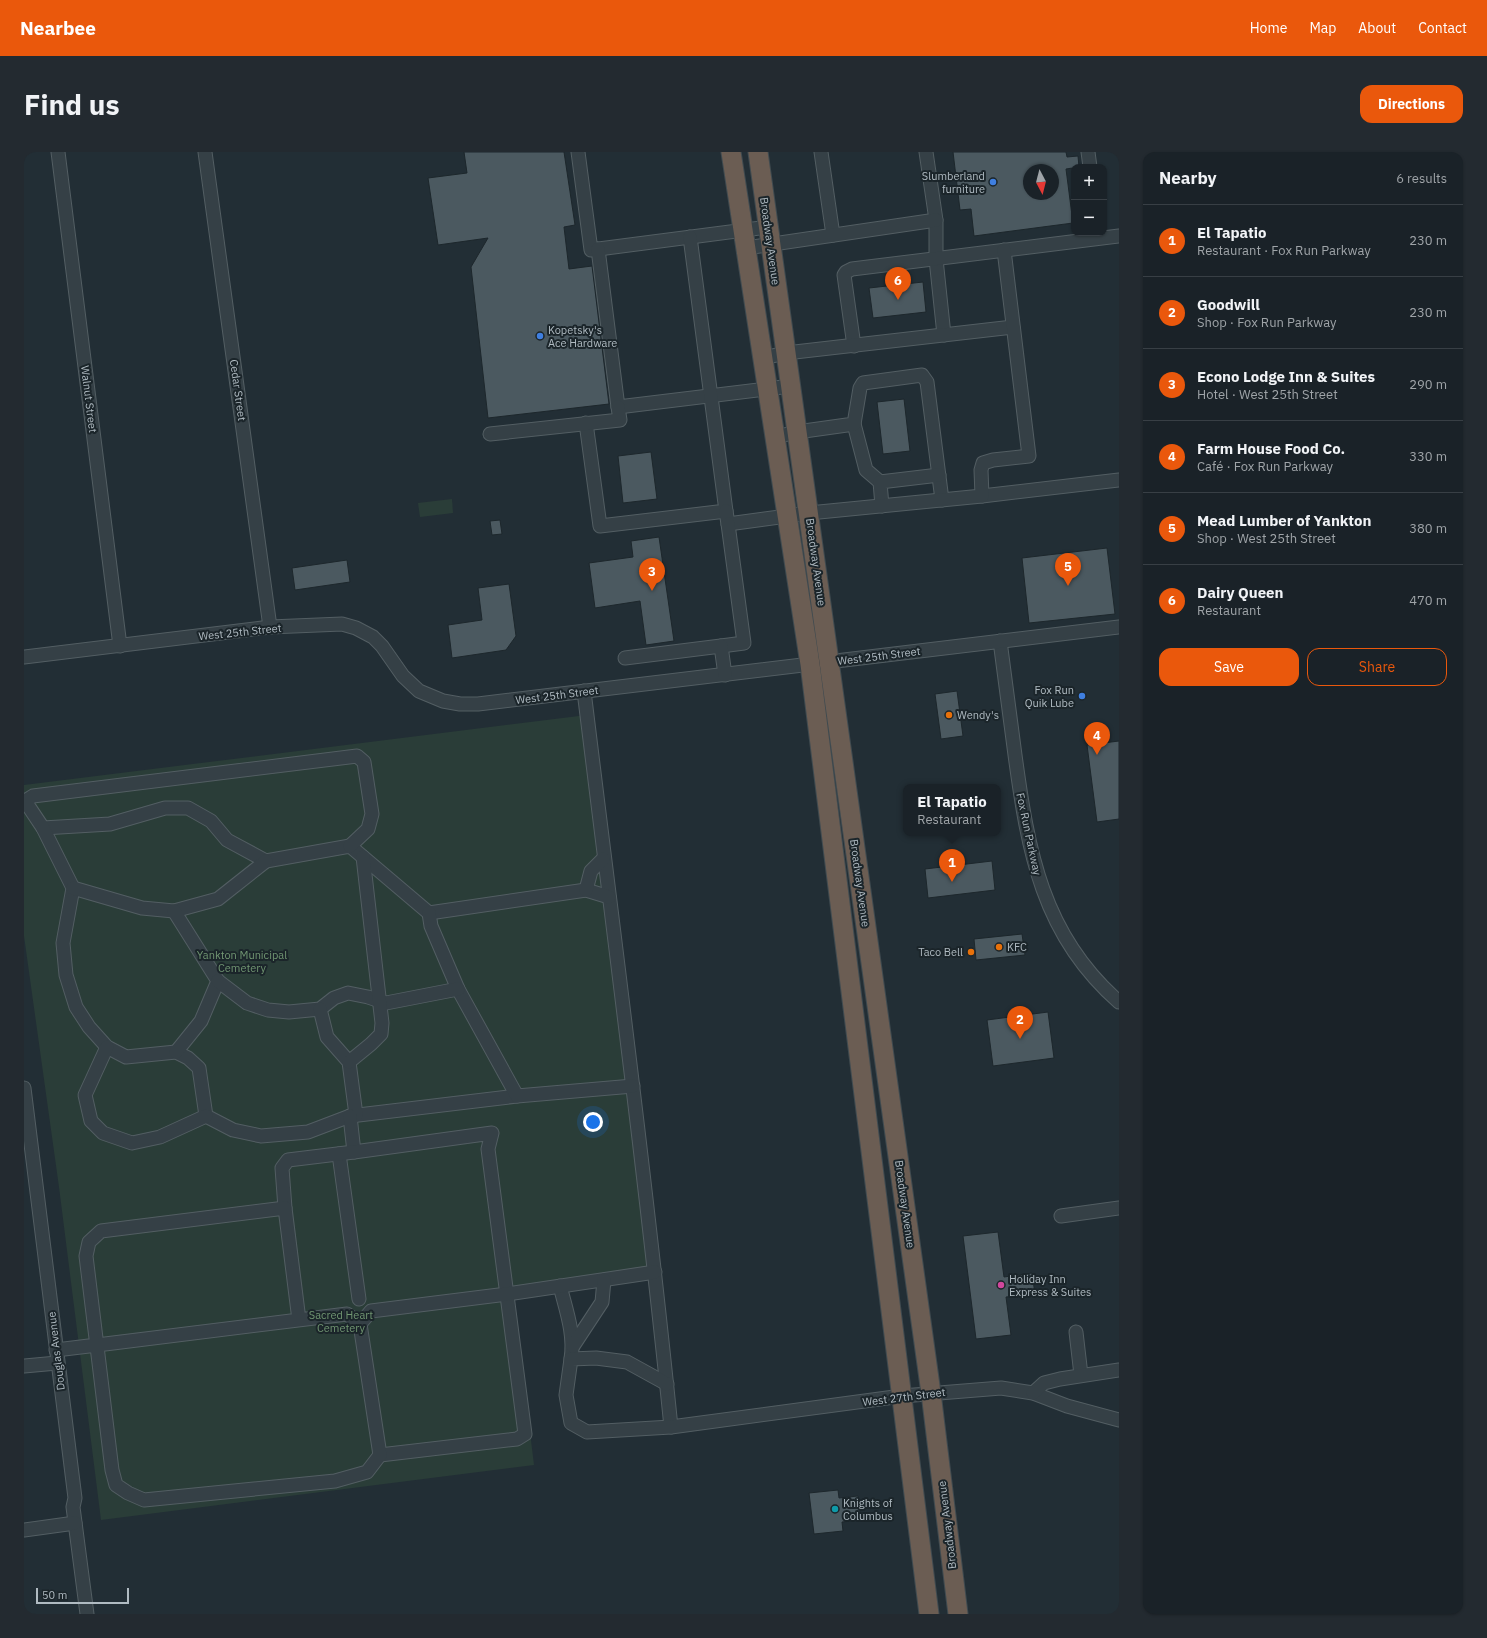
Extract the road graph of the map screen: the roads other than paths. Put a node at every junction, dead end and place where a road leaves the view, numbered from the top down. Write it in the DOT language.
graph roads {
  1 [pos="58,152"];
  2 [pos="205,152"];
  3 [pos="578,152"];
  4 [pos="731,152"];
  5 [pos="758,152"];
  6 [pos="821,152"];
  7 [pos="926,152"];
  8 [pos="1088,152"];
  9 [pos="1090,164"];
  10 [pos="936,220"];
  11 [pos="769,235"];
  12 [pos="833,235"];
  13 [pos="1119,236"];
  14 [pos="690,237"];
  15 [pos="744,239"];
  16 [pos="598,249"];
  17 [pos="1004,250"];
  18 [pos="936,259"];
  19 [pos="1013,327"];
  20 [pos="944,335"];
  21 [pos="854,346"];
  22 [pos="786,353"];
  23 [pos="763,358"];
  24 [pos="791,386"];
  25 [pos="767,388"];
  26 [pos="711,395"];
  27 [pos="618,407"];
  28 [pos="586,423"];
  29 [pos="854,424"];
  30 [pos="797,432"];
  31 [pos="490,434"];
  32 [pos="775,437"];
  33 [pos="938,475"];
  34 [pos="1119,480"];
  35 [pos="880,482"];
  36 [pos="982,496"];
  37 [pos="942,500"];
  38 [pos="882,506"];
  39 [pos="726,510"];
  40 [pos="809,513"];
  41 [pos="787,516"];
  42 [pos="728,524"];
  43 [pos="1119,627"];
  44 [pos="270,628"];
  45 [pos="1000,641"];
  46 [pos="120,646"];
  47 [pos="721,646"];
  48 [pos="24,657"];
  49 [pos="625,658"];
  50 [pos="830,662"];
  51 [pos="810,664"];
  52 [pos="725,675"];
  53 [pos="584,691"];
  54 [pos="43,828"];
  55 [pos="350,846"];
  56 [pos="363,857"];
  57 [pos="603,859"];
  58 [pos="266,861"];
  59 [pos="73,888"];
  60 [pos="586,890"];
  61 [pos="609,897"];
  62 [pos="174,910"];
  63 [pos="429,913"];
  64 [pos="218,982"];
  65 [pos="458,990"];
  66 [pos="379,1000"];
  67 [pos="1119,1002"];
  68 [pos="320,1009"];
  69 [pos="106,1047"];
  70 [pos="176,1052"];
  71 [pos="349,1062"];
  72 [pos="633,1086"];
  73 [pos="24,1088"];
  74 [pos="517,1096"];
  75 [pos="206,1116"];
  76 [pos="353,1116"];
  77 [pos="354,1152"];
  78 [pos="339,1154"];
  79 [pos="285,1208"];
  80 [pos="1119,1208"];
  81 [pos="1061,1216"];
  82 [pos="655,1272"];
  83 [pos="604,1280"];
  84 [pos="560,1286"];
  85 [pos="507,1294"];
  86 [pos="359,1299"];
  87 [pos="371,1311"];
  88 [pos="348,1314"];
  89 [pos="299,1320"];
  90 [pos="360,1324"];
  91 [pos="1076,1332"];
  92 [pos="97,1345"];
  93 [pos="574,1346"];
  94 [pos="56,1356"];
  95 [pos="571,1359"];
  96 [pos="24,1366"];
  97 [pos="1119,1370"];
  98 [pos="1081,1375"];
  99 [pos="667,1384"];
  100 [pos="931,1393"];
  101 [pos="1033,1393"];
  102 [pos="902,1396"];
  103 [pos="1119,1420"];
  104 [pos="671,1427"];
  105 [pos="380,1455"];
  106 [pos="75,1523"];
  107 [pos="24,1530"];
  108 [pos="87,1614"];
  109 [pos="929,1614"];
  110 [pos="958,1614"];
  1 -- 46 [label="street, Walnut Street"];
  2 -- 44 [label="street, Cedar Street"];
  3 -- 16 [label="street"];
  4 -- 15 [label="highway, Broadway Avenue"];
  5 -- 11 [label="highway, Broadway Avenue"];
  6 -- 12 [label="street"];
  7 -- 10 [label="street"];
  8 -- 9 [label="street"];
  10 -- 12 [label="street"];
  10 -- 18 [label="street"];
  11 -- 12 [label="street"];
  11 -- 15 [label="street"];
  11 -- 15 [label="street"];
  11 -- 22 [label="highway, Broadway Avenue"];
  13 -- 17 [label="street"];
  14 -- 15 [label="street"];
  14 -- 16 [label="street"];
  14 -- 26 [label="street"];
  15 -- 23 [label="highway, Broadway Avenue"];
  16 -- 27 [label="street"];
  17 -- 18 [label="street"];
  17 -- 19 [label="street"];
  18 -- 20 [label="street"];
  18 -- 21 [label="street"];
  19 -- 20 [label="street"];
  19 -- 36 [label="street"];
  20 -- 21 [label="street"];
  21 -- 22 [label="street"];
  22 -- 23 [label="street"];
  22 -- 24 [label="highway, Broadway Avenue"];
  23 -- 25 [label="highway, Broadway Avenue"];
  24 -- 25 [label="street"];
  24 -- 30 [label="highway, Broadway Avenue"];
  25 -- 26 [label="street"];
  25 -- 32 [label="highway, Broadway Avenue"];
  26 -- 27 [label="street"];
  26 -- 39 [label="street"];
  27 -- 28 [label="street"];
  28 -- 31 [label="street"];
  28 -- 39 [label="street"];
  29 -- 30 [label="street"];
  29 -- 33 [label="street"];
  29 -- 35 [label="street"];
  30 -- 32 [label="street"];
  30 -- 40 [label="highway, Broadway Avenue"];
  32 -- 41 [label="highway, Broadway Avenue"];
  33 -- 35 [label="street"];
  33 -- 37 [label="street"];
  34 -- 36 [label="street"];
  35 -- 38 [label="street"];
  36 -- 37 [label="street"];
  37 -- 38 [label="street"];
  38 -- 40 [label="street"];
  39 -- 42 [label="street"];
  40 -- 41 [label="street"];
  40 -- 50 [label="highway, Broadway Avenue"];
  41 -- 42 [label="street"];
  41 -- 51 [label="highway, Broadway Avenue"];
  42 -- 47 [label="street"];
  43 -- 45 [label="street, West 25th Street"];
  44 -- 46 [label="street, West 25th Street"];
  44 -- 53 [label="street, West 25th Street"];
  45 -- 50 [label="street, West 25th Street"];
  45 -- 67 [label="street, Fox Run Parkway"];
  46 -- 48 [label="street, West 25th Street"];
  47 -- 49 [label="street"];
  47 -- 52 [label="street"];
  50 -- 51 [label="street, West 25th Street"];
  50 -- 100 [label="highway, Broadway Avenue"];
  51 -- 52 [label="street, West 25th Street"];
  51 -- 102 [label="highway, Broadway Avenue"];
  52 -- 53 [label="street, West 25th Street"];
  53 -- 57 [label="street"];
  54 -- 55 [label="street"];
  54 -- 58 [label="street"];
  54 -- 59 [label="street"];
  55 -- 56 [label="street"];
  55 -- 58 [label="street"];
  56 -- 63 [label="street"];
  56 -- 66 [label="street"];
  57 -- 60 [label="street"];
  57 -- 61 [label="street"];
  58 -- 62 [label="street"];
  59 -- 62 [label="street"];
  59 -- 69 [label="street"];
  60 -- 61 [label="street"];
  60 -- 63 [label="street"];
  61 -- 72 [label="street"];
  62 -- 64 [label="street"];
  63 -- 65 [label="street"];
  64 -- 68 [label="street"];
  64 -- 70 [label="street"];
  65 -- 66 [label="street"];
  65 -- 74 [label="street"];
  66 -- 68 [label="street"];
  66 -- 71 [label="street"];
  68 -- 71 [label="street"];
  69 -- 70 [label="street"];
  69 -- 75 [label="street"];
  70 -- 75 [label="street"];
  71 -- 76 [label="street"];
  72 -- 74 [label="street"];
  72 -- 82 [label="street"];
  73 -- 94 [label="street, Douglas Avenue"];
  74 -- 76 [label="street"];
  75 -- 76 [label="street"];
  76 -- 77 [label="street"];
  77 -- 78 [label="street"];
  77 -- 85 [label="street"];
  78 -- 79 [label="street"];
  78 -- 86 [label="street"];
  79 -- 89 [label="street"];
  79 -- 92 [label="street"];
  80 -- 81 [label="street"];
  82 -- 83 [label="street"];
  82 -- 99 [label="street"];
  83 -- 84 [label="street"];
  83 -- 93 [label="street"];
  84 -- 85 [label="street"];
  84 -- 93 [label="street"];
  85 -- 87 [label="street"];
  85 -- 105 [label="street"];
  86 -- 87 [label="street"];
  86 -- 88 [label="street"];
  87 -- 90 [label="street"];
  88 -- 89 [label="street"];
  88 -- 90 [label="street"];
  89 -- 92 [label="street"];
  90 -- 105 [label="street"];
  91 -- 98 [label="street"];
  92 -- 94 [label="street"];
  92 -- 105 [label="street"];
  93 -- 95 [label="street, West 27th Street"];
  94 -- 96 [label="street"];
  94 -- 106 [label="street, Douglas Avenue"];
  95 -- 99 [label="street"];
  95 -- 104 [label="street, West 27th Street"];
  97 -- 98 [label="street"];
  98 -- 101 [label="street"];
  99 -- 104 [label="street"];
  100 -- 101 [label="street, West 27th Street"];
  100 -- 102 [label="street, West 27th Street"];
  100 -- 110 [label="highway, Broadway Avenue"];
  101 -- 103 [label="street, West 27th Street"];
  102 -- 104 [label="street, West 27th Street"];
  102 -- 109 [label="highway, Broadway Avenue"];
  106 -- 107 [label="street"];
  106 -- 108 [label="street, Douglas Avenue"];
}
